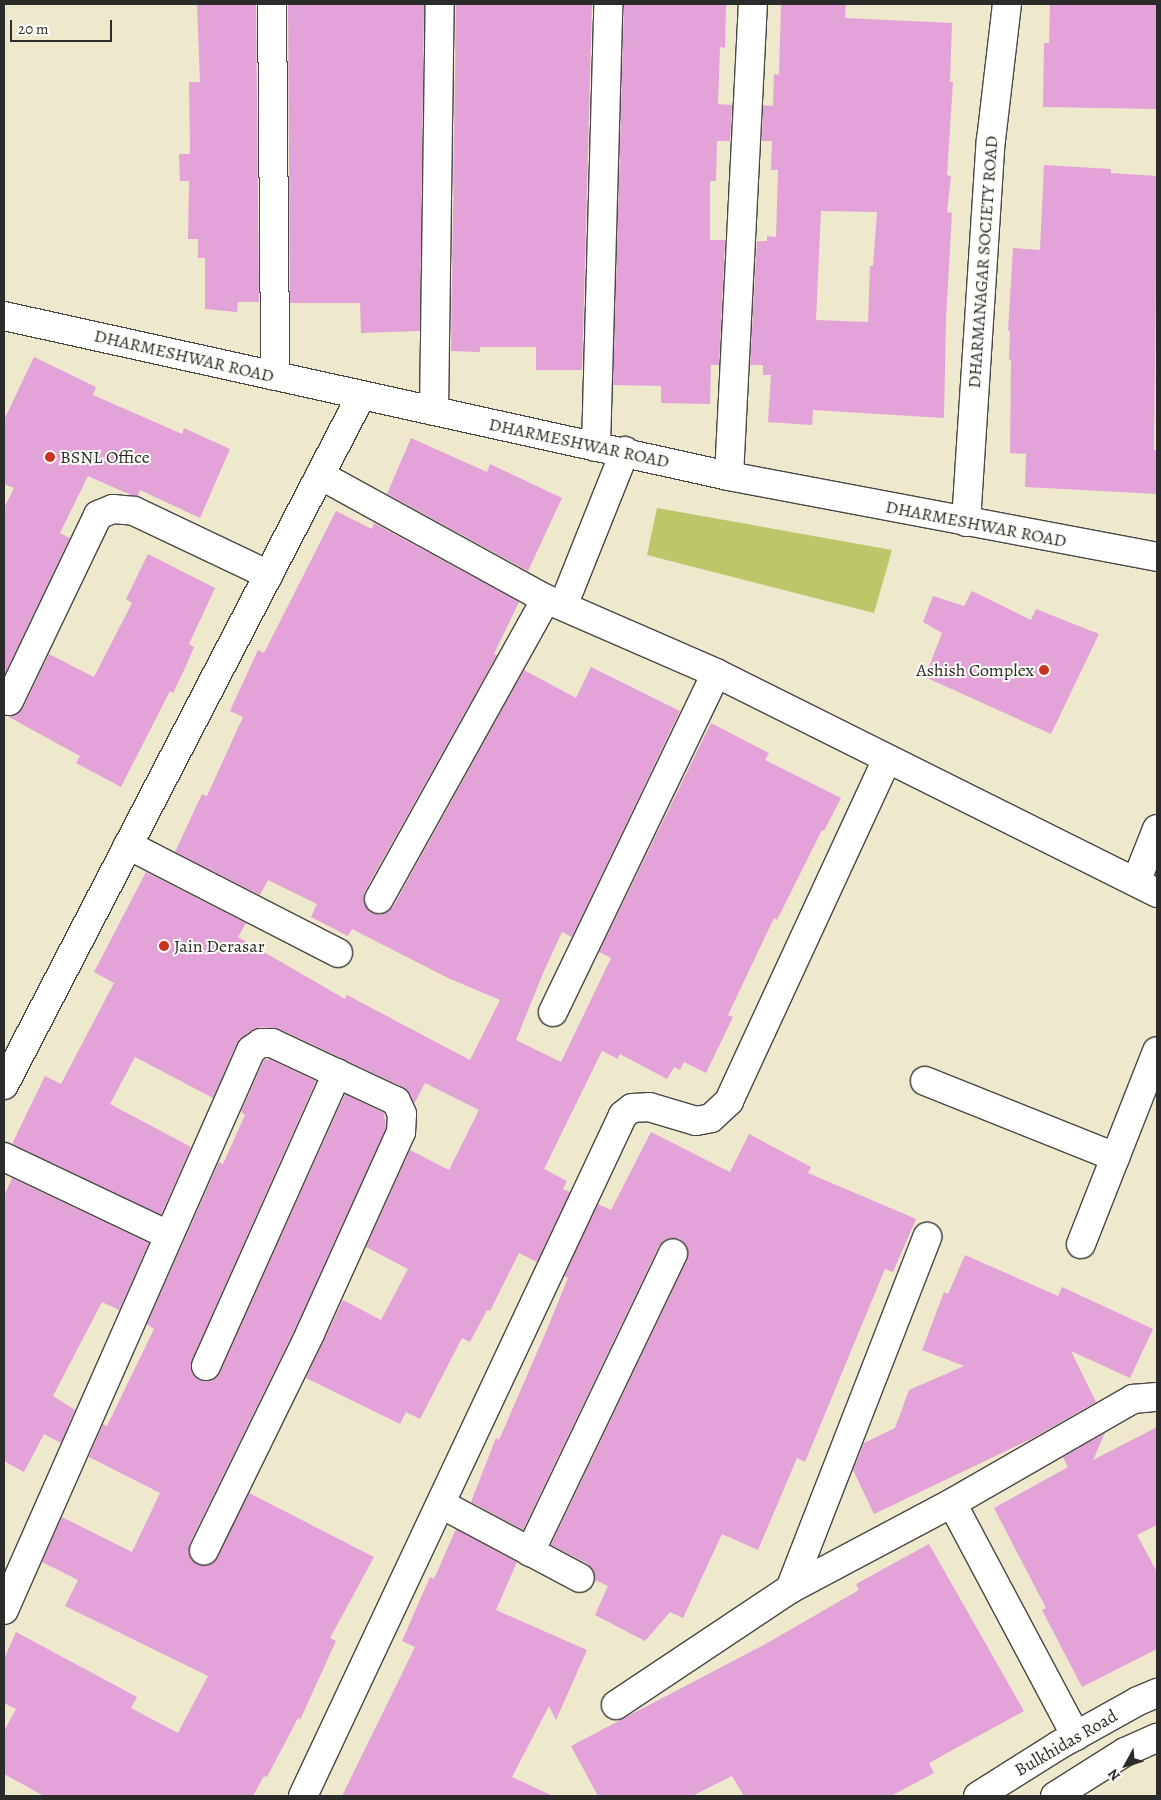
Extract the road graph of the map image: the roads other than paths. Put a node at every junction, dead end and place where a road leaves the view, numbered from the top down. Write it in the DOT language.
graph roads {
  1 [pos="272,4"];
  2 [pos="440,4"];
  3 [pos="608,4"];
  4 [pos="754,4"];
  5 [pos="1007,4"];
  6 [pos="4,316"];
  7 [pos="275,376"];
  8 [pos="362,396"];
  9 [pos="434,412"];
  10 [pos="596,447"];
  11 [pos="625,451"];
  12 [pos="320,475"];
  13 [pos="729,476"];
  14 [pos="966,522"];
  15 [pos="1157,557"];
  16 [pos="269,575"];
  17 [pos="554,602"];
  18 [pos="716,673"];
  19 [pos="9,701"];
  20 [pos="887,759"];
  21 [pos="1157,829"];
  22 [pos="128,845"];
  23 [pos="1146,888"];
  24 [pos="380,900"];
  25 [pos="338,953"];
  26 [pos="553,1012"];
  27 [pos="1157,1051"];
  28 [pos="336,1073"];
  29 [pos="925,1081"];
  30 [pos="4,1085"];
  31 [pos="4,1157"];
  32 [pos="1115,1157"];
  33 [pos="168,1235"];
  34 [pos="927,1237"];
  35 [pos="1081,1244"];
  36 [pos="672,1253"];
  37 [pos="206,1366"];
  38 [pos="1157,1397"];
  39 [pos="952,1503"];
  40 [pos="441,1504"];
  41 [pos="204,1550"];
  42 [pos="530,1552"];
  43 [pos="580,1578"];
  44 [pos="790,1589"];
  45 [pos="4,1610"];
  46 [pos="1157,1693"];
  47 [pos="616,1705"];
  48 [pos="1076,1736"];
  49 [pos="1157,1738"];
  50 [pos="1047,1753"];
  51 [pos="1062,1792"];
  52 [pos="304,1796"];
  53 [pos="978,1796"];
  1 -- 7 [label="street"];
  2 -- 9 [label="street"];
  3 -- 10 [label="street"];
  4 -- 13 [label="street"];
  5 -- 14 [label="street, DHARMANAGAR SOCIETY ROAD"];
  6 -- 7 [label="street, DHARMESHWAR ROAD"];
  7 -- 8 [label="street, DHARMESHWAR ROAD"];
  8 -- 9 [label="street, DHARMESHWAR ROAD"];
  8 -- 12 [label="street"];
  9 -- 10 [label="street, DHARMESHWAR ROAD"];
  10 -- 11 [label="street, DHARMESHWAR ROAD"];
  11 -- 13 [label="street, DHARMESHWAR ROAD"];
  11 -- 17 [label="street"];
  12 -- 16 [label="street"];
  12 -- 17 [label="street"];
  13 -- 14 [label="street, DHARMESHWAR ROAD"];
  14 -- 15 [label="street, DHARMESHWAR ROAD"];
  16 -- 19 [label="street"];
  16 -- 22 [label="street"];
  17 -- 18 [label="street"];
  17 -- 24 [label="street"];
  18 -- 20 [label="street"];
  18 -- 26 [label="street"];
  20 -- 23 [label="street"];
  20 -- 40 [label="street"];
  21 -- 23 [label="street"];
  22 -- 25 [label="street"];
  22 -- 30 [label="street"];
  27 -- 32 [label="street"];
  28 -- 33 [label="street"];
  28 -- 37 [label="street"];
  28 -- 41 [label="street"];
  29 -- 32 [label="street"];
  31 -- 33 [label="street"];
  32 -- 35 [label="street"];
  33 -- 45 [label="street"];
  34 -- 44 [label="street"];
  36 -- 42 [label="street"];
  38 -- 39 [label="street"];
  39 -- 44 [label="street"];
  39 -- 48 [label="street"];
  40 -- 42 [label="street"];
  40 -- 52 [label="street"];
  42 -- 43 [label="street"];
  44 -- 47 [label="street"];
  46 -- 48 [label="street, Bulkhidas Road"];
  48 -- 50 [label="street, Bulkhidas Road"];
  49 -- 51 [label="street"];
  50 -- 51 [label="street"];
  50 -- 53 [label="street, Bulkhidas Road"];
}
